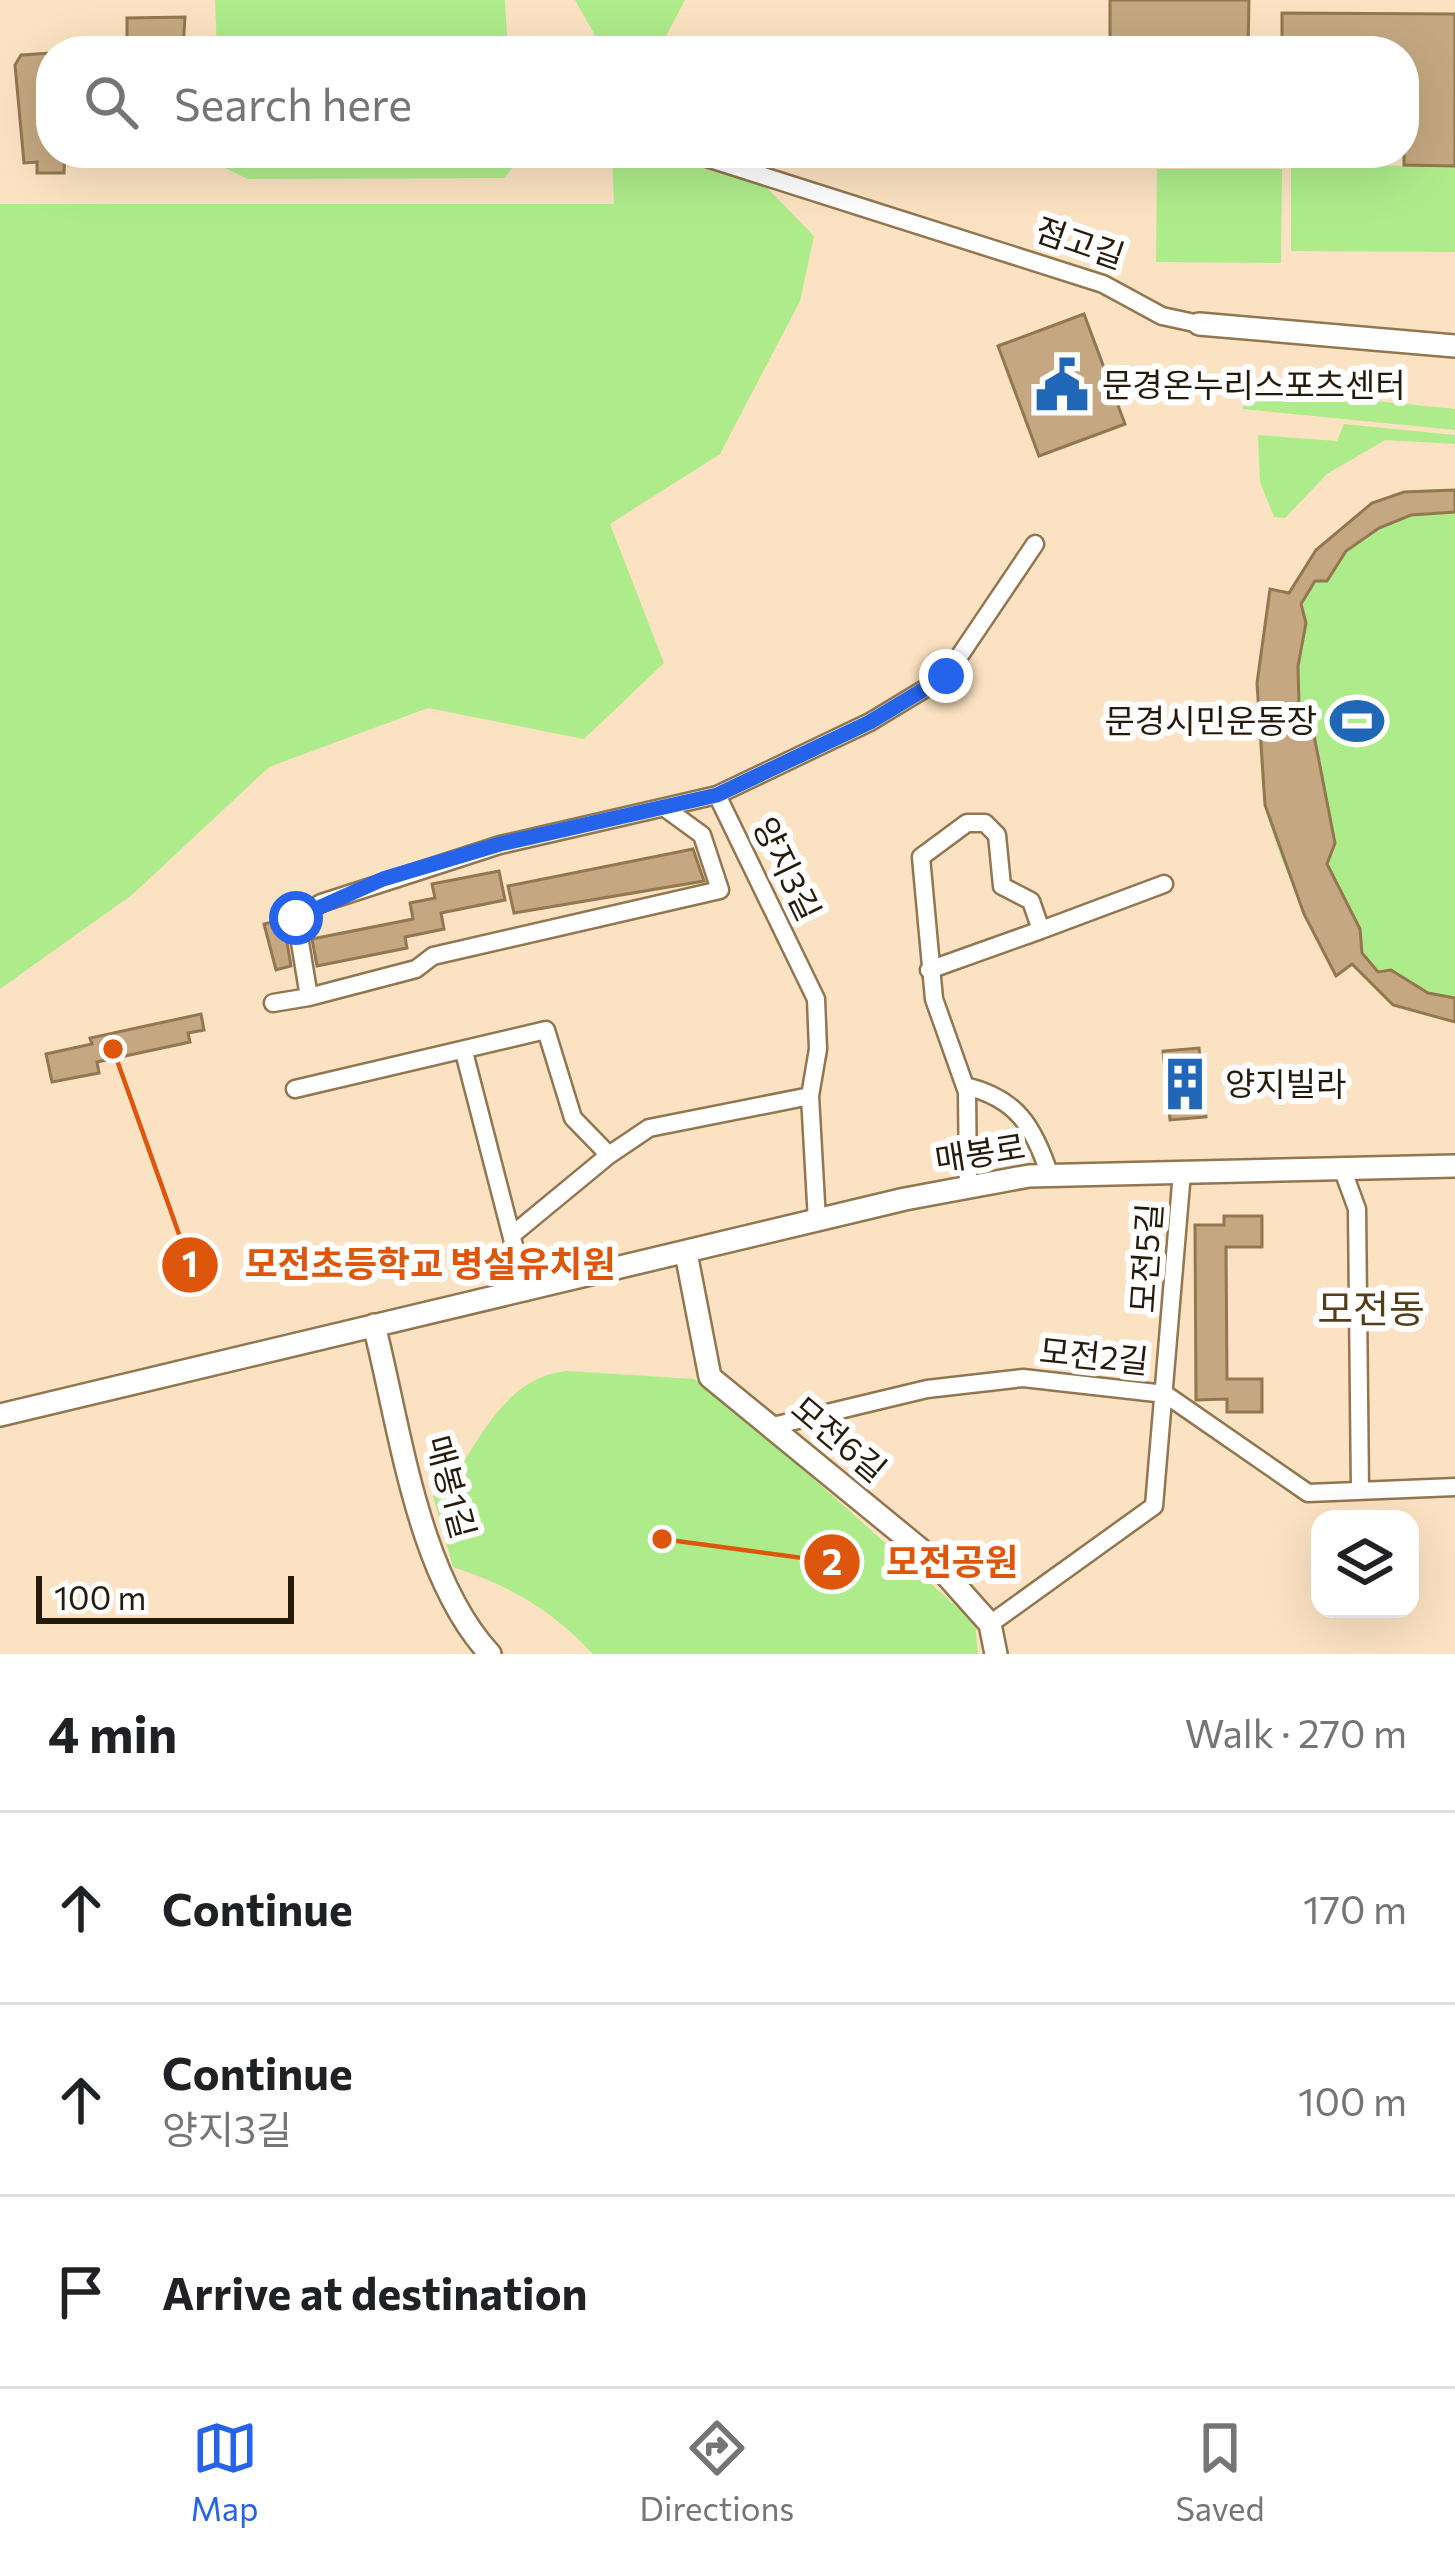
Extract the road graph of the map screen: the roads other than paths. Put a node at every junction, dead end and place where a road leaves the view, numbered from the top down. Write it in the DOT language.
graph roads {
  1 [pos="738,168"];
  2 [pos="1199,324"];
  3 [pos="1455,346"];
  4 [pos="1035,544"];
  5 [pos="717,795"];
  6 [pos="665,808"];
  7 [pos="1164,884"];
  8 [pos="1041,930"];
  9 [pos="929,970"];
  10 [pos="309,997"];
  11 [pos="273,1003"];
  12 [pos="464,1052"];
  13 [pos="965,1086"];
  14 [pos="295,1089"];
  15 [pos="810,1096"];
  16 [pos="609,1155"];
  17 [pos="1455,1166"];
  18 [pos="1342,1168"];
  19 [pos="1182,1172"];
  20 [pos="1050,1176"];
  21 [pos="968,1187"];
  22 [pos="817,1221"];
  23 [pos="512,1235"];
  24 [pos="686,1253"];
  25 [pos="526,1292"];
  26 [pos="374,1325"];
  27 [pos="1165,1394"];
  28 [pos="0,1415"];
  29 [pos="773,1426"];
  30 [pos="1455,1487"];
  31 [pos="1360,1491"];
  32 [pos="990,1624"];
  33 [pos="490,1654"];
  34 [pos="995,1654"];
  1 -- 2 [label="street, 점고길"];
  2 -- 3 [label="street, 점고길"];
  4 -- 5 [label="street, 양지3길"];
  5 -- 6 [label="street"];
  5 -- 15 [label="street, 양지3길"];
  6 -- 10 [label="street"];
  6 -- 10 [label="street"];
  7 -- 8 [label="street"];
  8 -- 9 [label="street"];
  8 -- 9 [label="street"];
  9 -- 13 [label="street"];
  10 -- 11 [label="street"];
  12 -- 14 [label="street"];
  12 -- 16 [label="street"];
  12 -- 23 [label="street"];
  13 -- 20 [label="street"];
  13 -- 21 [label="street"];
  15 -- 16 [label="street"];
  15 -- 22 [label="street, 양지3길"];
  16 -- 23 [label="street"];
  17 -- 18 [label="street, 매봉로"];
  18 -- 19 [label="street, 매봉로"];
  18 -- 31 [label="street"];
  19 -- 20 [label="street, 매봉로"];
  19 -- 27 [label="street, 모전5길"];
  20 -- 21 [label="street, 매봉로"];
  21 -- 22 [label="street, 매봉로"];
  22 -- 24 [label="street, 매봉로"];
  23 -- 25 [label="street"];
  24 -- 25 [label="street, 매봉로"];
  24 -- 29 [label="street, 모전6길"];
  25 -- 26 [label="street, 매봉로"];
  26 -- 28 [label="street, 매봉로"];
  26 -- 33 [label="street, 매봉1길"];
  27 -- 29 [label="street, 모전2길"];
  27 -- 31 [label="street, 모전2길"];
  27 -- 32 [label="street, 모전5길"];
  29 -- 32 [label="street, 모전6길"];
  30 -- 31 [label="street, 모전2길"];
  32 -- 34 [label="street"];
}
